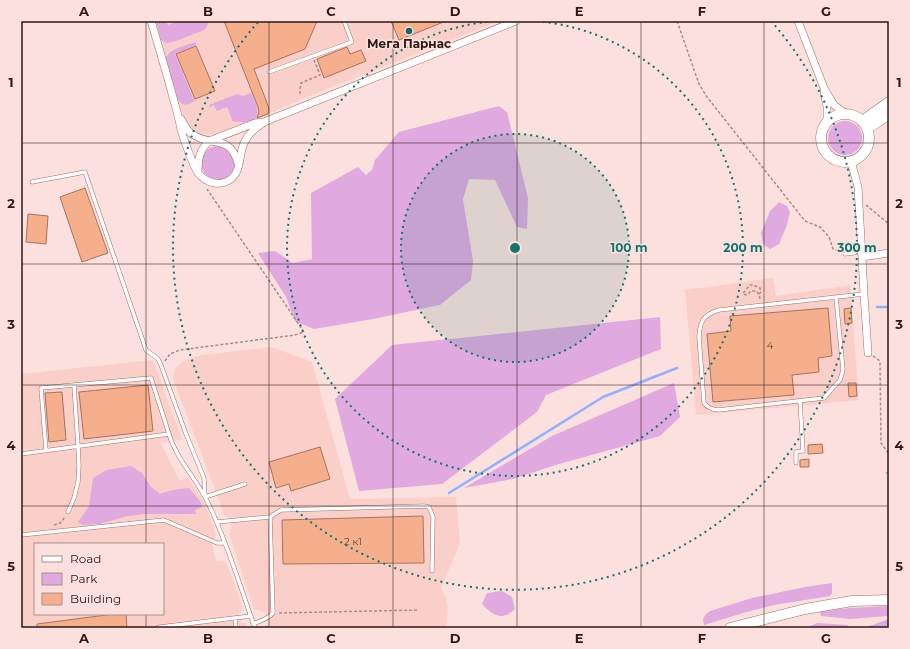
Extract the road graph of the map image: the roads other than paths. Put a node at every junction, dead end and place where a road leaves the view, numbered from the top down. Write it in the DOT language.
graph roads {
  1 [pos="151,21"];
  2 [pos="344,21"];
  3 [pos="516,21"];
  4 [pos="798,21"];
  5 [pos="269,72"];
  6 [pos="824,88"];
  7 [pos="889,102"];
  8 [pos="178,114"];
  9 [pos="846,114"];
  10 [pos="889,114"];
  11 [pos="264,122"];
  12 [pos="827,123"];
  13 [pos="865,125"];
  14 [pos="209,141"];
  15 [pos="851,161"];
  16 [pos="239,164"];
  17 [pos="201,176"];
  18 [pos="32,182"];
  19 [pos="889,253"];
  20 [pos="845,254"];
  21 [pos="862,254"];
  22 [pos="864,294"];
  23 [pos="836,298"];
  24 [pos="868,353"];
  25 [pos="74,385"];
  26 [pos="800,401"];
  27 [pos="169,434"];
  28 [pos="78,446"];
  29 [pos="46,450"];
  30 [pos="21,454"];
  31 [pos="796,463"];
  32 [pos="245,484"];
  33 [pos="205,497"];
  34 [pos="68,512"];
  35 [pos="270,518"];
  36 [pos="217,522"];
  37 [pos="21,535"];
  38 [pos="225,543"];
  39 [pos="432,571"];
  40 [pos="889,600"];
  41 [pos="250,616"];
  42 [pos="235,618"];
  43 [pos="254,626"];
  44 [pos="159,628"];
  45 [pos="236,628"];
  46 [pos="730,628"];
  1 -- 8 [label="street"];
  2 -- 5 [label="lane"];
  3 -- 11 [label="street"];
  4 -- 6 [label="street"];
  6 -- 9 [label="street"];
  6 -- 12 [label="street"];
  7 -- 13 [label="main road"];
  8 -- 14 [label="street"];
  8 -- 17 [label="street"];
  9 -- 12 [label="main road"];
  9 -- 13 [label="main road"];
  10 -- 13 [label="main road"];
  11 -- 14 [label="street"];
  11 -- 16 [label="street"];
  12 -- 15 [label="main road"];
  13 -- 15 [label="main road"];
  14 -- 16 [label="street"];
  14 -- 17 [label="street"];
  15 -- 21 [label="street"];
  16 -- 17 [label="street"];
  18 -- 33 [label="lane"];
  19 -- 21 [label="street"];
  20 -- 21 [label="lane"];
  21 -- 22 [label="street"];
  22 -- 23 [label="lane"];
  22 -- 24 [label="street"];
  23 -- 26 [label="lane"];
  23 -- 26 [label="lane"];
  25 -- 27 [label="lane"];
  25 -- 28 [label="lane"];
  25 -- 29 [label="lane"];
  26 -- 31 [label="lane"];
  27 -- 28 [label="lane"];
  27 -- 33 [label="lane"];
  28 -- 29 [label="lane"];
  28 -- 34 [label="lane"];
  29 -- 30 [label="lane"];
  32 -- 33 [label="lane"];
  33 -- 36 [label="lane"];
  35 -- 36 [label="lane"];
  35 -- 39 [label="lane"];
  35 -- 43 [label="lane"];
  36 -- 38 [label="lane"];
  37 -- 38 [label="lane"];
  38 -- 41 [label="lane"];
  40 -- 46 [label="main road"];
  41 -- 42 [label="lane"];
  41 -- 43 [label="lane"];
  42 -- 44 [label="lane"];
  42 -- 45 [label="lane"];
}
